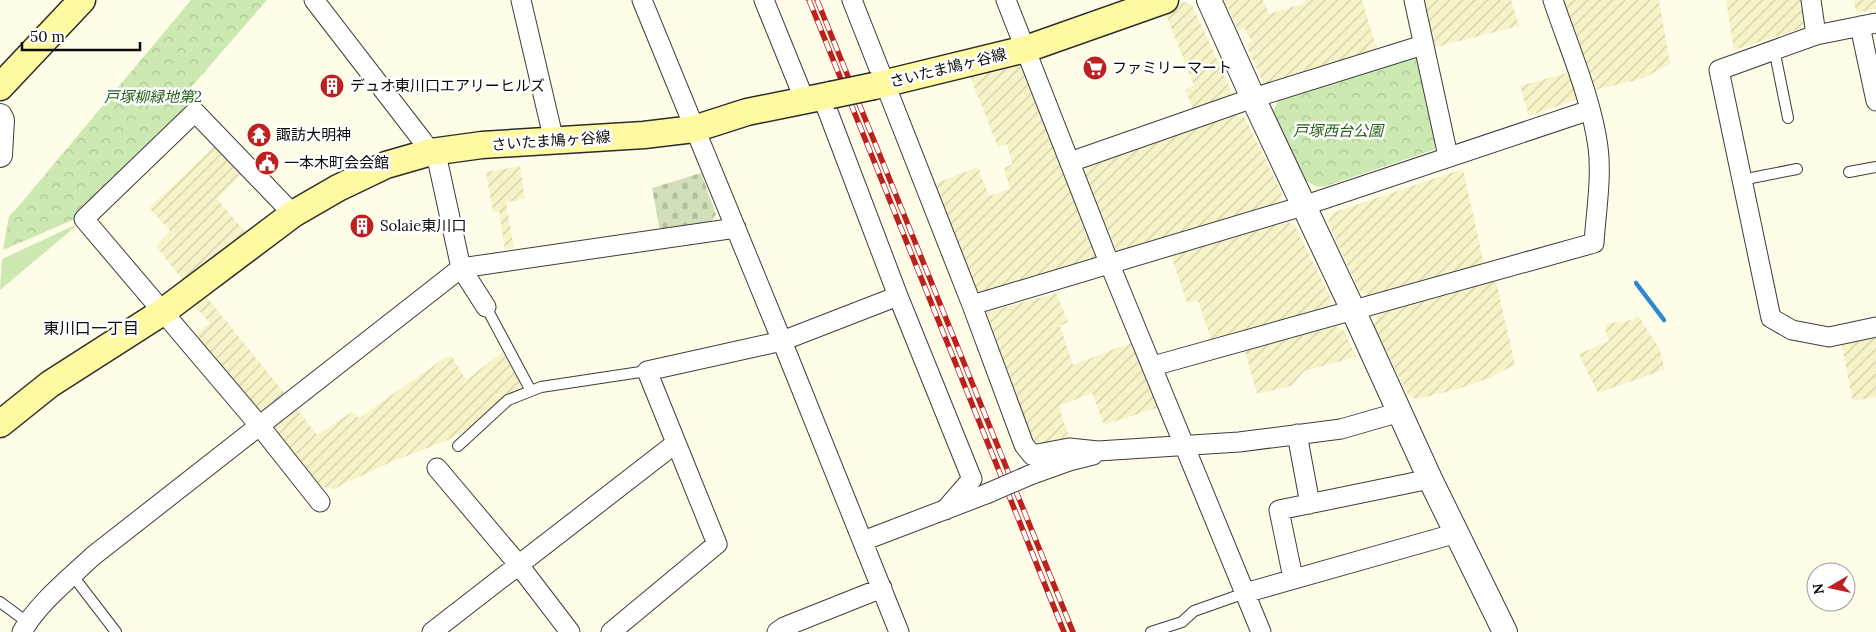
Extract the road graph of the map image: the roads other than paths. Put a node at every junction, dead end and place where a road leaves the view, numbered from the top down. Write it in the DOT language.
graph roads {
  1 [pos="314,0"];
  2 [pos="521,0"];
  3 [pos="642,0"];
  4 [pos="764,0"];
  5 [pos="852,0"];
  6 [pos="1006,0"];
  7 [pos="1165,0"];
  8 [pos="1209,0"];
  9 [pos="1414,0"];
  10 [pos="1553,0"];
  11 [pos="1811,0"];
  12 [pos="80,1"];
  13 [pos="1868,24"];
  14 [pos="1816,35"];
  15 [pos="1423,45"];
  16 [pos="1026,49"];
  17 [pos="1774,49"];
  18 [pos="879,85"];
  19 [pos="0,87"];
  20 [pos="819,97"];
  21 [pos="1253,98"];
  22 [pos="1876,101"];
  23 [pos="1590,110"];
  24 [pos="0,116"];
  25 [pos="1788,118"];
  26 [pos="694,128"];
  27 [pos="554,141"];
  28 [pos="431,152"];
  29 [pos="0,155"];
  30 [pos="1448,156"];
  31 [pos="1070,162"];
  32 [pos="1876,167"];
  33 [pos="1797,168"];
  34 [pos="1849,172"];
  35 [pos="1741,180"];
  36 [pos="1303,206"];
  37 [pos="293,214"];
  38 [pos="736,228"];
  39 [pos="1110,265"];
  40 [pos="461,268"];
  41 [pos="898,296"];
  42 [pos="972,305"];
  43 [pos="486,307"];
  44 [pos="1353,310"];
  45 [pos="164,311"];
  46 [pos="1876,327"];
  47 [pos="782,341"];
  48 [pos="1153,366"];
  49 [pos="647,371"];
  50 [pos="531,391"];
  51 [pos="1400,412"];
  52 [pos="0,424"];
  53 [pos="259,425"];
  54 [pos="1297,434"];
  55 [pos="676,443"];
  56 [pos="1185,445"];
  57 [pos="458,446"];
  58 [pos="1098,451"];
  59 [pos="437,468"];
  60 [pos="1430,479"];
  61 [pos="320,502"];
  62 [pos="1310,504"];
  63 [pos="945,510"];
  64 [pos="1456,533"];
  65 [pos="863,541"];
  66 [pos="518,564"];
  67 [pos="73,576"];
  68 [pos="1293,578"];
  69 [pos="882,588"];
  70 [pos="1245,593"];
  71 [pos="0,602"];
  72 [pos="24,627"];
  73 [pos="116,632"];
  74 [pos="432,632"];
  75 [pos="570,632"];
  76 [pos="611,632"];
  77 [pos="777,632"];
  78 [pos="900,632"];
  79 [pos="1151,632"];
  80 [pos="1260,632"];
  81 [pos="1505,632"];
  1 -- 28 [label="street"];
  2 -- 27 [label="street"];
  3 -- 26 [label="street"];
  4 -- 20 [label="street"];
  5 -- 18 [label="street"];
  6 -- 16 [label="street"];
  7 -- 16 [label="main road, さいたま鳩ヶ谷線"];
  8 -- 21 [label="street"];
  9 -- 15 [label="street"];
  10 -- 23 [label="street"];
  11 -- 14 [label="street"];
  12 -- 19 [label="main road"];
  13 -- 14 [label="street"];
  13 -- 22 [label="street"];
  14 -- 17 [label="street"];
  15 -- 21 [label="street"];
  15 -- 30 [label="street"];
  16 -- 18 [label="main road, さいたま鳩ヶ谷線"];
  16 -- 31 [label="street"];
  17 -- 25 [label="lane"];
  17 -- 35 [label="street"];
  18 -- 20 [label="main road, さいたま鳩ヶ谷線, bridge"];
  18 -- 42 [label="street"];
  20 -- 26 [label="main road, さいたま鳩ヶ谷線"];
  20 -- 41 [label="street"];
  21 -- 31 [label="street"];
  21 -- 36 [label="street"];
  23 -- 30 [label="street"];
  23 -- 44 [label="street"];
  24 -- 29 [label="street"];
  26 -- 27 [label="main road, さいたま鳩ヶ谷線"];
  26 -- 38 [label="street"];
  27 -- 28 [label="main road, さいたま鳩ヶ谷線"];
  28 -- 37 [label="main road, さいたま鳩ヶ谷線"];
  28 -- 40 [label="street"];
  30 -- 36 [label="street"];
  31 -- 39 [label="street"];
  32 -- 34 [label="lane"];
  33 -- 35 [label="lane"];
  35 -- 46 [label="street"];
  36 -- 39 [label="street"];
  36 -- 44 [label="street"];
  37 -- 45 [label="main road, さいたま鳩ヶ谷線"];
  37 -- 45 [label="street"];
  38 -- 40 [label="street"];
  38 -- 47 [label="street"];
  39 -- 42 [label="street"];
  39 -- 48 [label="street"];
  40 -- 43 [label="street"];
  40 -- 53 [label="street"];
  41 -- 47 [label="street"];
  41 -- 63 [label="street"];
  42 -- 58 [label="street"];
  43 -- 50 [label="lane"];
  44 -- 48 [label="street"];
  44 -- 51 [label="street"];
  45 -- 52 [label="main road, さいたま鳩ヶ谷線"];
  45 -- 53 [label="street"];
  47 -- 49 [label="street"];
  47 -- 65 [label="street"];
  48 -- 56 [label="street"];
  49 -- 50 [label="lane"];
  49 -- 55 [label="street"];
  50 -- 57 [label="lane"];
  51 -- 54 [label="street"];
  51 -- 60 [label="street"];
  53 -- 61 [label="street"];
  53 -- 67 [label="street"];
  54 -- 56 [label="street"];
  54 -- 62 [label="street"];
  55 -- 66 [label="street"];
  55 -- 76 [label="street"];
  56 -- 58 [label="street"];
  56 -- 70 [label="street"];
  58 -- 63 [label="street, bridge"];
  59 -- 66 [label="street"];
  60 -- 62 [label="street"];
  60 -- 64 [label="street"];
  62 -- 68 [label="street"];
  63 -- 65 [label="street"];
  64 -- 68 [label="street"];
  64 -- 81 [label="street"];
  65 -- 69 [label="street"];
  66 -- 74 [label="street"];
  66 -- 75 [label="street"];
  67 -- 72 [label="street"];
  67 -- 73 [label="lane"];
  68 -- 70 [label="street"];
  69 -- 77 [label="street"];
  69 -- 78 [label="street"];
  70 -- 79 [label="lane"];
  70 -- 80 [label="street"];
  71 -- 72 [label="lane"];
}
